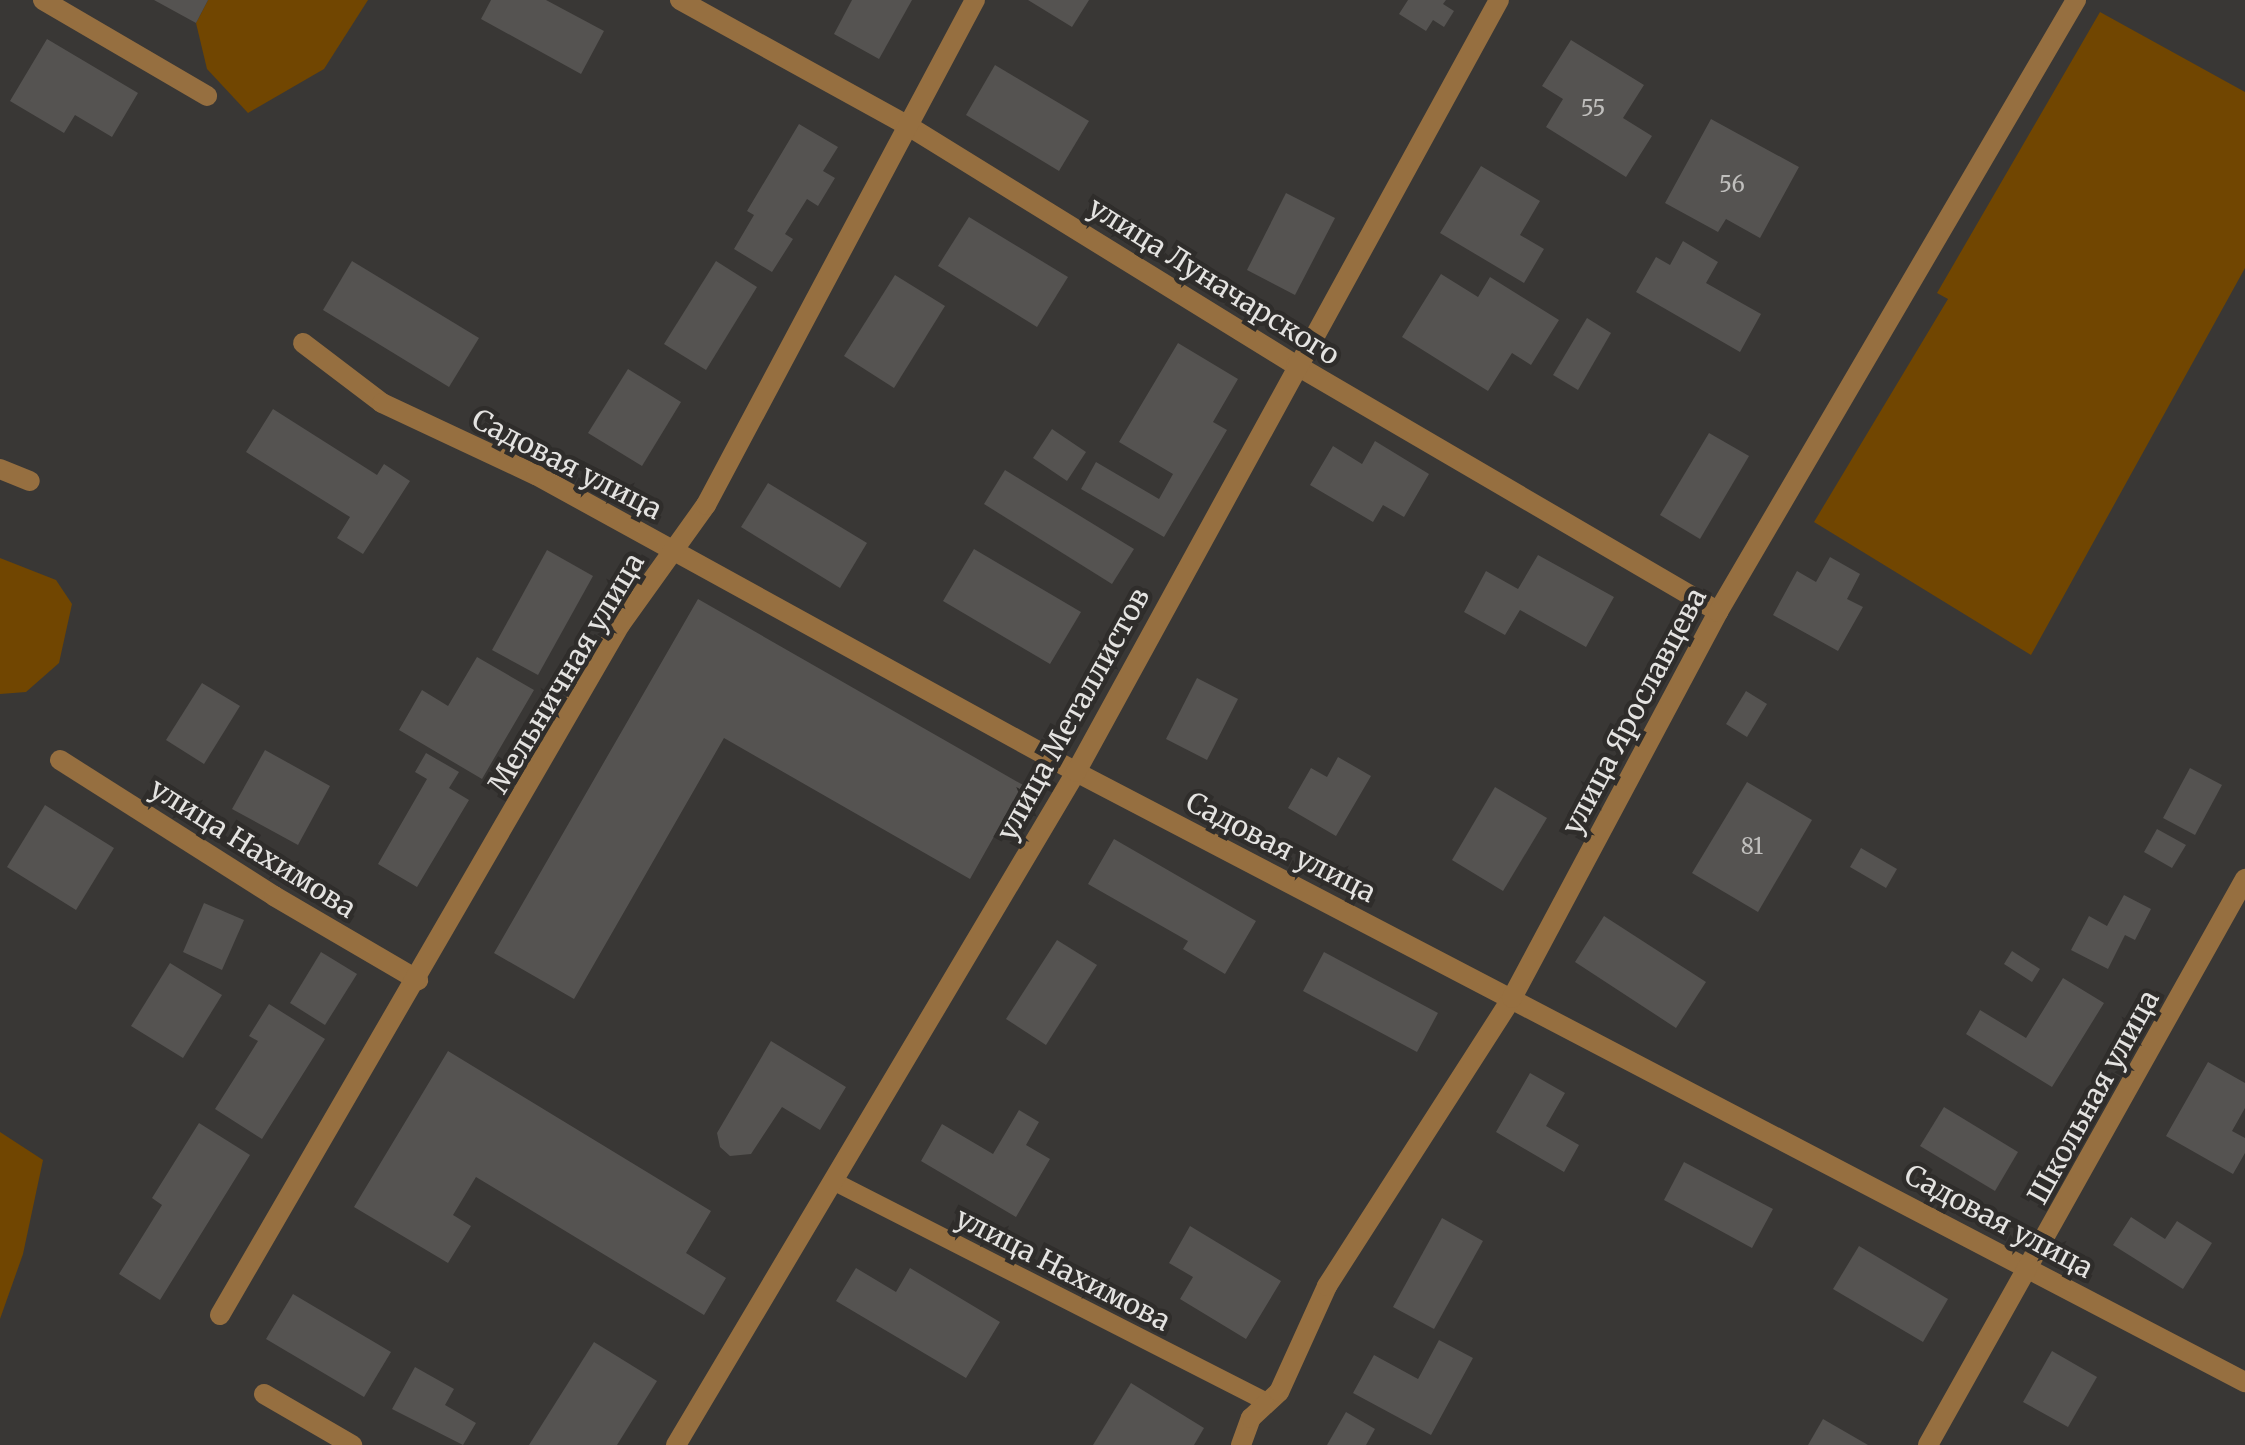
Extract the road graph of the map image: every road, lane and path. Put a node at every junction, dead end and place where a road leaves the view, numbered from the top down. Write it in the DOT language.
graph roads {
  1 [pos="43,0"];
  2 [pos="680,0"];
  3 [pos="976,0"];
  4 [pos="1500,0"];
  5 [pos="2076,0"];
  6 [pos="208,96"];
  7 [pos="910,127"];
  8 [pos="303,343"];
  9 [pos="1296,364"];
  10 [pos="0,470"];
  11 [pos="30,481"];
  12 [pos="673,550"];
  13 [pos="1718,612"];
  14 [pos="60,760"];
  15 [pos="1076,772"];
  16 [pos="2245,879"];
  17 [pos="418,980"];
  18 [pos="1512,998"];
  19 [pos="833,1181"];
  20 [pos="2030,1268"];
  21 [pos="220,1315"];
  22 [pos="2245,1382"];
  23 [pos="264,1394"];
  24 [pos="1268,1403"];
  25 [pos="352,1445"];
  26 [pos="676,1445"];
  27 [pos="1241,1445"];
  28 [pos="1928,1445"];
  1 -- 6 [label="street"];
  2 -- 7 [label="street, улица Луначарского"];
  3 -- 7 [label="street, Мельничная улица"];
  4 -- 9 [label="street, улица Металлистов"];
  5 -- 13 [label="street, улица Ярославцева"];
  7 -- 9 [label="street, улица Луначарского"];
  7 -- 12 [label="street, Мельничная улица"];
  8 -- 12 [label="street, Садовая улица"];
  9 -- 13 [label="street, улица Луначарского"];
  9 -- 15 [label="street, улица Металлистов"];
  10 -- 11 [label="street"];
  12 -- 15 [label="street, Садовая улица"];
  12 -- 17 [label="street, Мельничная улица"];
  13 -- 18 [label="street, улица Ярославцева"];
  14 -- 17 [label="street, улица Нахимова"];
  15 -- 18 [label="street, Садовая улица"];
  15 -- 19 [label="street, улица Металлистов"];
  16 -- 20 [label="street, Школьная улица"];
  17 -- 21 [label="street, Мельничная улица"];
  18 -- 20 [label="street, Садовая улица"];
  18 -- 24 [label="street, улица Ярославцева"];
  19 -- 24 [label="lane, улица Нахимова"];
  19 -- 26 [label="street, улица Металлистов"];
  20 -- 22 [label="street, Садовая улица"];
  20 -- 28 [label="street, Школьная улица"];
  23 -- 25 [label="street"];
  24 -- 27 [label="street, улица Ярославцева"];
}
